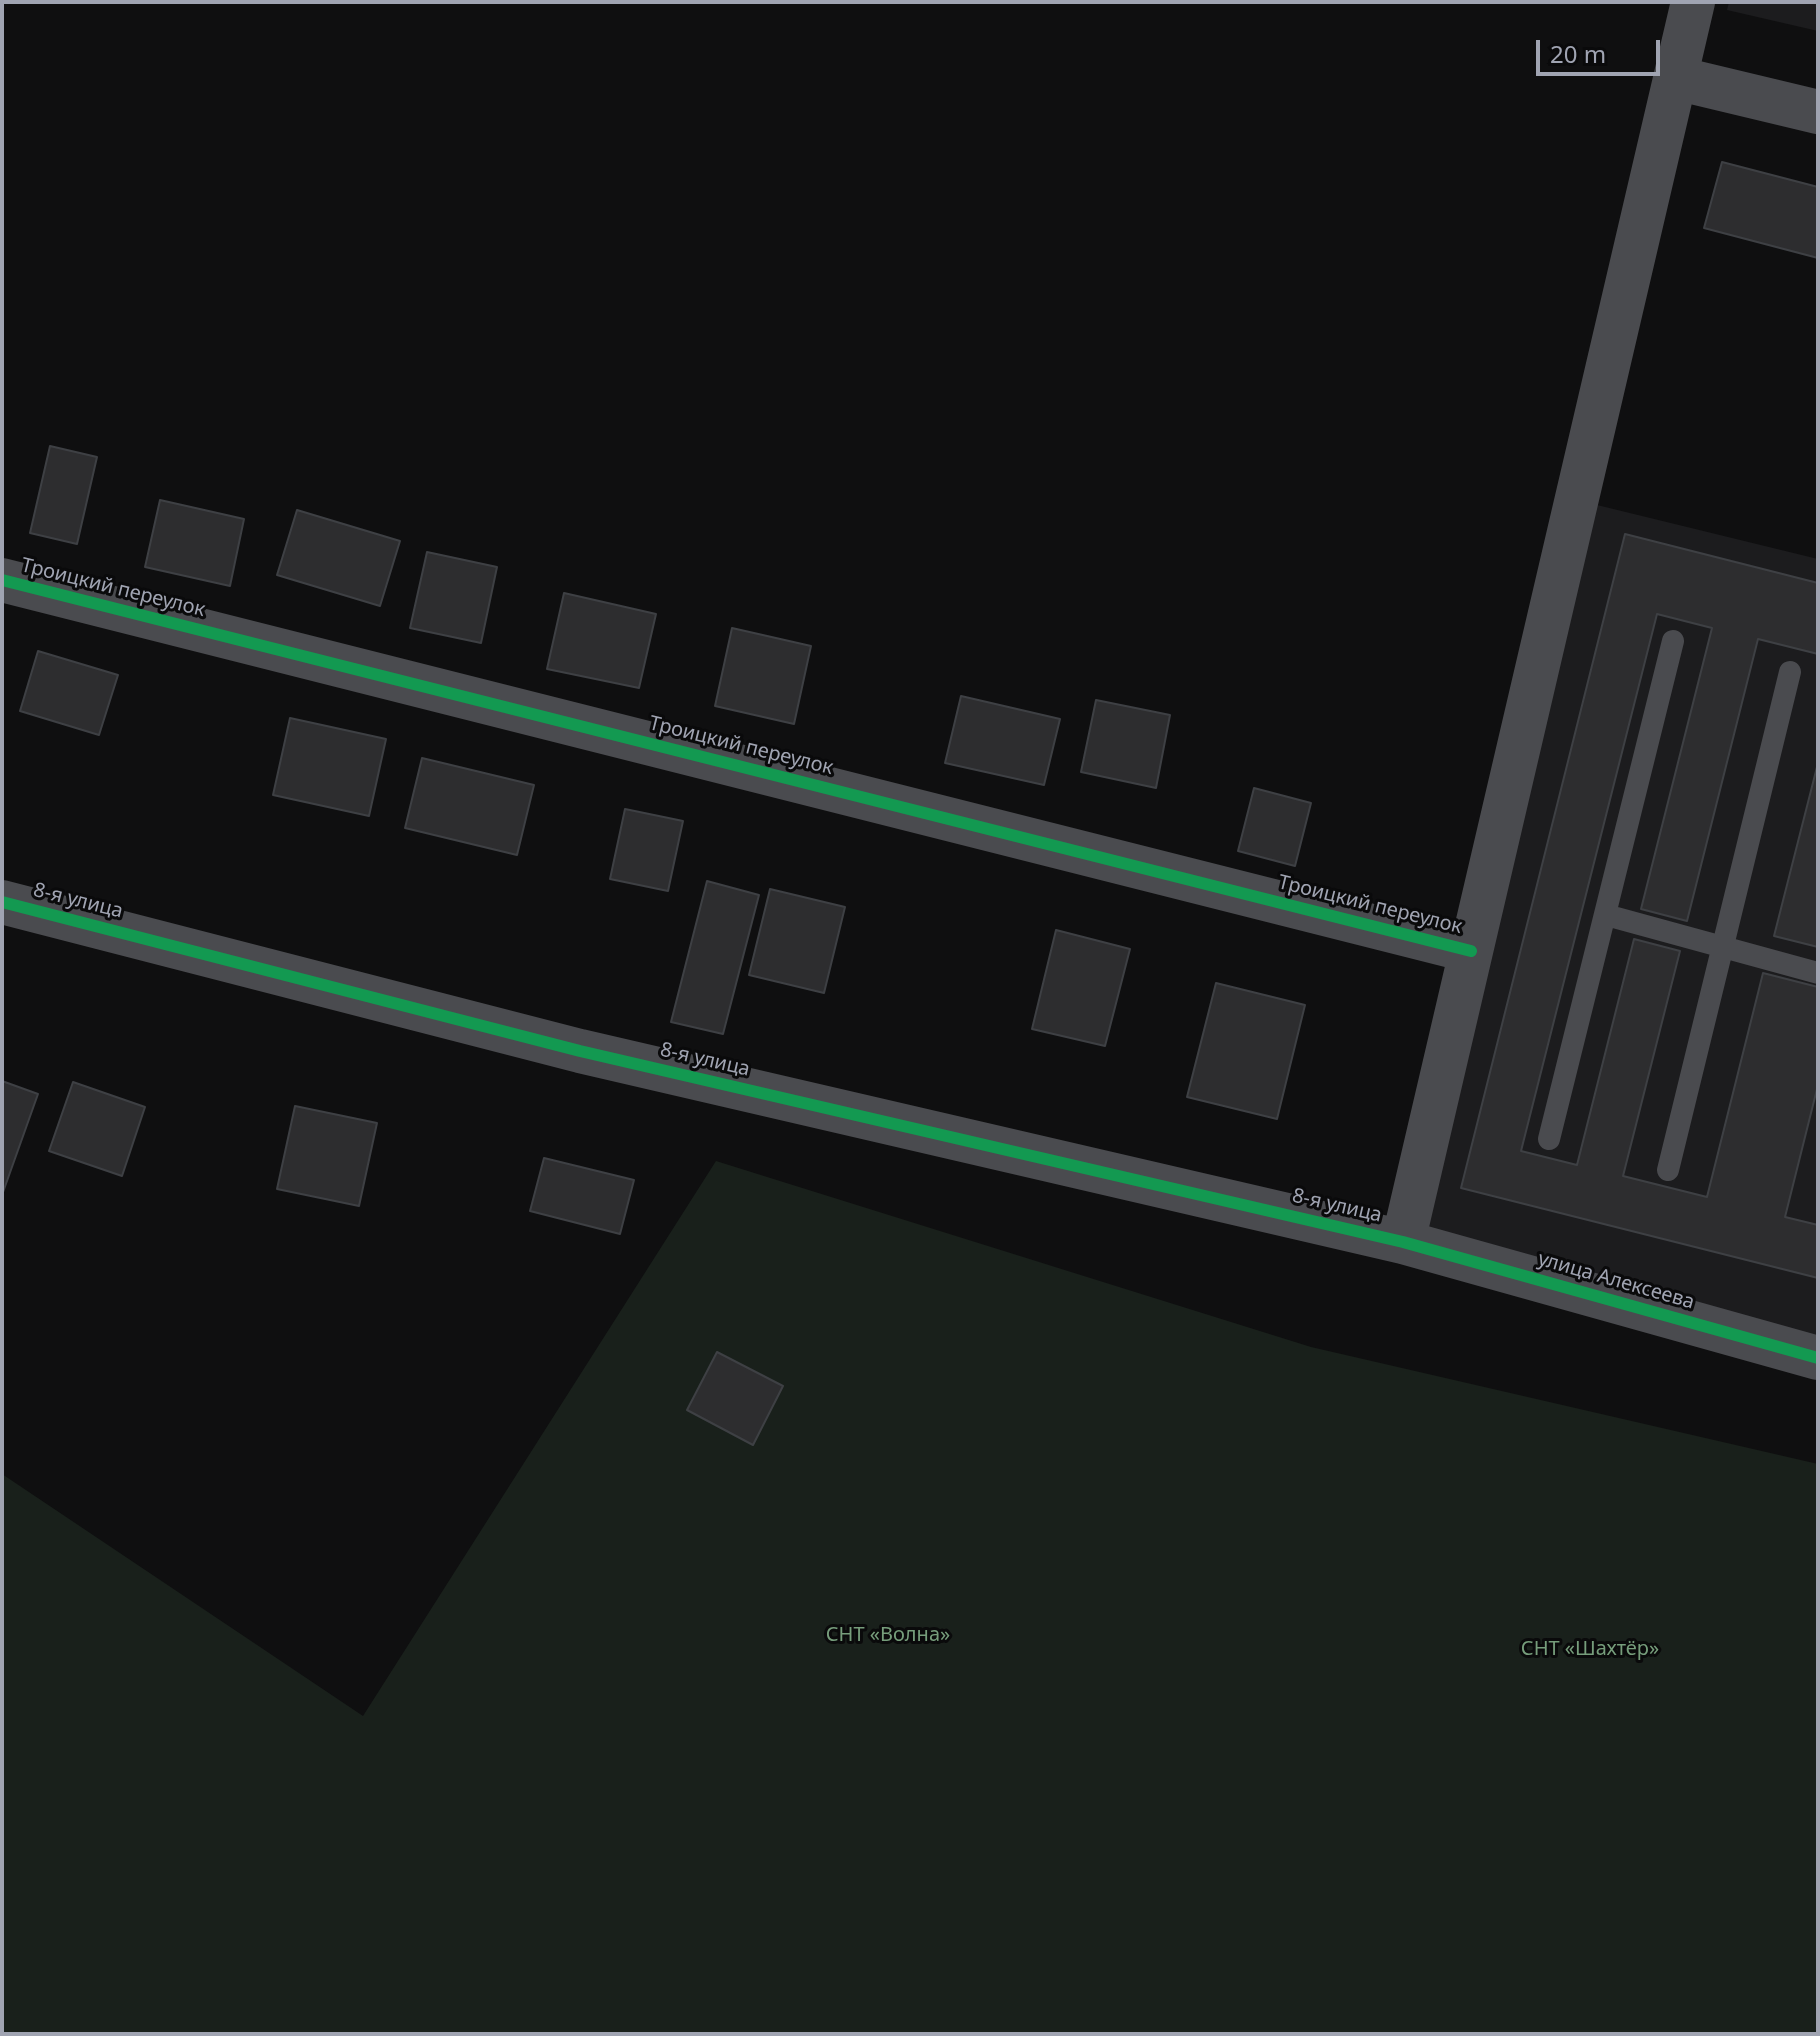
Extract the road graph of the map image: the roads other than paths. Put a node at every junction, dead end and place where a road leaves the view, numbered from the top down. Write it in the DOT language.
graph roads {
  1 [pos="1693,2"];
  2 [pos="1676,78"];
  3 [pos="1818,112"];
  4 [pos="2,580"];
  5 [pos="1673,641"];
  6 [pos="1790,672"];
  7 [pos="2,902"];
  8 [pos="1606,915"];
  9 [pos="1723,947"];
  10 [pos="1471,951"];
  11 [pos="1818,973"];
  12 [pos="1549,1139"];
  13 [pos="1668,1170"];
  14 [pos="1403,1242"];
  15 [pos="1818,1358"];
  1 -- 2 [label="street"];
  2 -- 3 [label="street"];
  2 -- 10 [label="street"];
  4 -- 10 [label="street, Троицкий переулок"];
  5 -- 8 [label="lane"];
  6 -- 9 [label="lane"];
  7 -- 14 [label="street, 8-я улица"];
  8 -- 9 [label="lane"];
  8 -- 12 [label="lane"];
  9 -- 11 [label="lane"];
  9 -- 13 [label="lane"];
  10 -- 14 [label="street"];
  14 -- 15 [label="street, улица Алексеева"];
}
